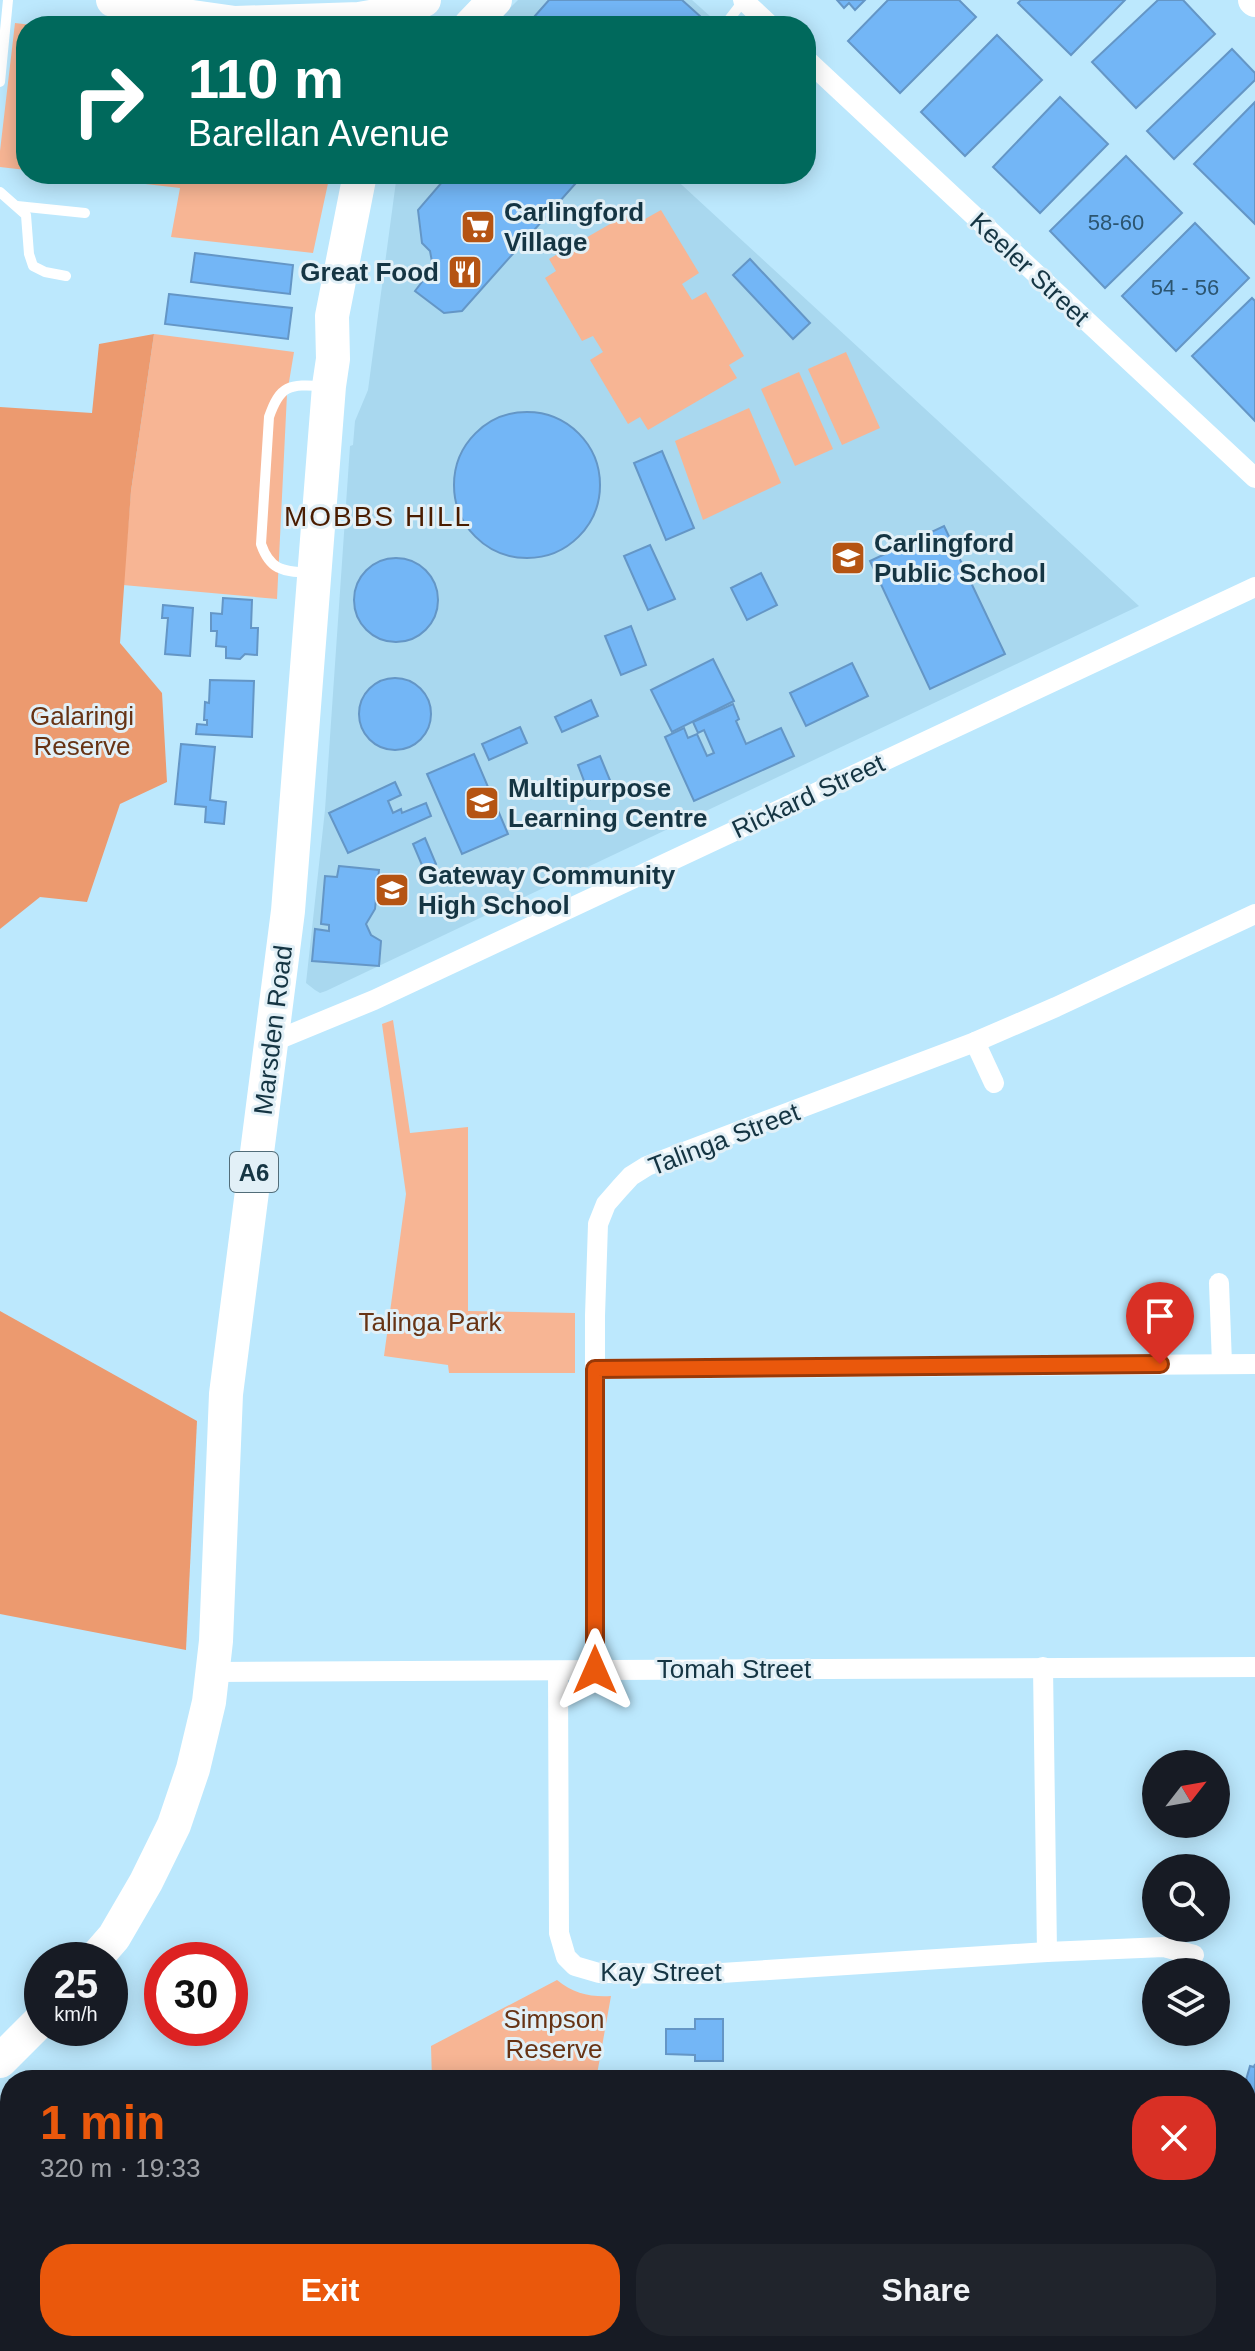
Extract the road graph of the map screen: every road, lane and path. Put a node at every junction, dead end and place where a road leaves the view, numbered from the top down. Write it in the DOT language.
graph roads {
  1 [pos="8,0"];
  2 [pos="113,0"];
  3 [pos="283,0"];
  4 [pos="495,0"];
  5 [pos="744,0"];
  6 [pos="406,10"];
  7 [pos="185,16"];
  8 [pos="312,16"];
  9 [pos="375,16"];
  10 [pos="480,16"];
  11 [pos="732,16"];
  12 [pos="761,16"];
  13 [pos="816,68"];
  14 [pos="0,82"];
  15 [pos="358,184"];
  16 [pos="377,184"];
  17 [pos="1,197"];
  18 [pos="17,206"];
  19 [pos="85,213"];
  20 [pos="66,276"];
  21 [pos="331,373"];
  22 [pos="1255,478"];
  23 [pos="314,573"];
  24 [pos="1255,587"];
  25 [pos="1255,914"];
  26 [pos="272,1042"];
  27 [pos="975,1042"];
  28 [pos="994,1083"];
  29 [pos="1219,1283"];
  30 [pos="1222,1364"];
  31 [pos="1255,1364"];
  32 [pos="595,1369"];
  33 [pos="1043,1667"];
  34 [pos="1255,1667"];
  35 [pos="595,1670"];
  36 [pos="558,1671"];
  37 [pos="213,1672"];
  38 [pos="110,1942"];
  39 [pos="1047,1952"];
  40 [pos="1194,1955"];
  41 [pos="24,2037"];
  42 [pos="0,2061"];
  1 -- 14 [label="lane"];
  2 -- 7 [label="highway"];
  3 -- 8 [label="highway"];
  4 -- 10 [label="highway"];
  5 -- 11 [label="lane"];
  5 -- 12 [label="street"];
  6 -- 9 [label="highway"];
  13 -- 22 [label="street, Keeler Street"];
  15 -- 21 [label="highway, Marsden Road / A6"];
  16 -- 21 [label="highway, Marsden Road / A6"];
  17 -- 18 [label="lane"];
  18 -- 19 [label="lane"];
  18 -- 20 [label="lane"];
  21 -- 23 [label="highway, Marsden Road / A6"];
  21 -- 23 [label="lane"];
  23 -- 26 [label="highway, Marsden Road / A6"];
  24 -- 26 [label="street, Rickard Street"];
  25 -- 27 [label="street, Talinga Street"];
  26 -- 37 [label="highway, Marsden Road / A6"];
  27 -- 28 [label="street"];
  27 -- 32 [label="street, Talinga Street"];
  29 -- 30 [label="street"];
  30 -- 31 [label="street"];
  30 -- 32 [label="street"];
  32 -- 35 [label="street, Talinga Street"];
  33 -- 34 [label="street, Tomah Street"];
  33 -- 35 [label="street, Tomah Street"];
  33 -- 39 [label="street"];
  35 -- 36 [label="street, Tomah Street"];
  36 -- 37 [label="street, Tomah Street"];
  36 -- 39 [label="street, Kay Street"];
  37 -- 38 [label="highway, Marsden Road / A6"];
  39 -- 40 [label="street, Kay Street"];
  41 -- 42 [label="highway"];
}
